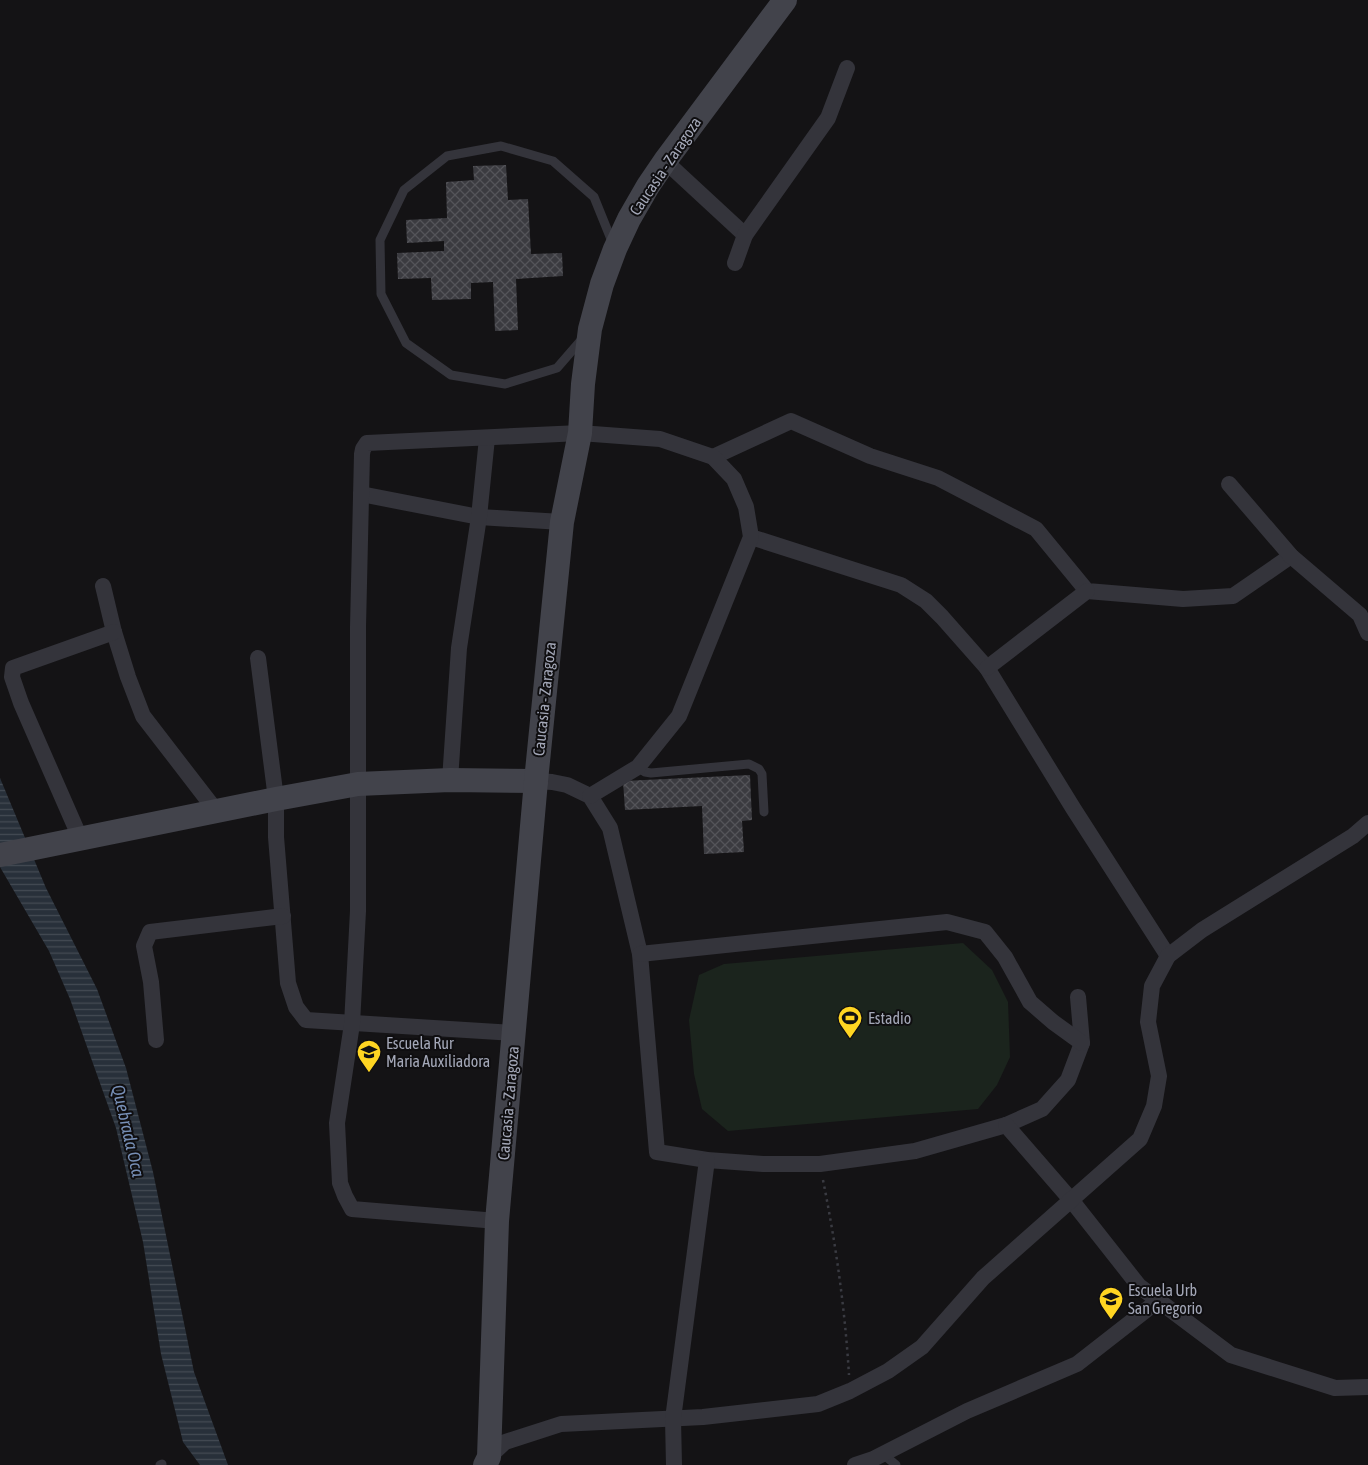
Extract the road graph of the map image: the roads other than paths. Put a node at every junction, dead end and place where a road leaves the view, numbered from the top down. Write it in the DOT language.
graph roads {
  1 [pos="785,0"];
  2 [pos="847,68"];
  3 [pos="665,162"];
  4 [pos="745,235"];
  5 [pos="614,249"];
  6 [pos="736,263"];
  7 [pos="590,328"];
  8 [pos="580,433"];
  9 [pos="487,438"];
  10 [pos="714,457"];
  11 [pos="1229,484"];
  12 [pos="360,494"];
  13 [pos="479,517"];
  14 [pos="562,522"];
  15 [pos="751,537"];
  16 [pos="1291,556"];
  17 [pos="103,586"];
  18 [pos="1087,591"];
  19 [pos="114,632"];
  20 [pos="1368,633"];
  21 [pos="258,658"];
  22 [pos="987,668"];
  23 [pos="638,767"];
  24 [pos="450,780"];
  25 [pos="536,781"];
  26 [pos="358,784"];
  27 [pos="590,796"];
  28 [pos="276,799"];
  29 [pos="217,812"];
  30 [pos="764,812"];
  31 [pos="1368,823"];
  32 [pos="81,840"];
  33 [pos="0,855"];
  34 [pos="283,916"];
  35 [pos="640,954"];
  36 [pos="1168,956"];
  37 [pos="1078,996"];
  38 [pos="352,1024"];
  39 [pos="514,1033"];
  40 [pos="156,1040"];
  41 [pos="1082,1043"];
  42 [pos="1006,1124"];
  43 [pos="707,1160"];
  44 [pos="1072,1201"];
  45 [pos="496,1222"];
  46 [pos="1159,1300"];
  47 [pos="1368,1387"];
  48 [pos="673,1419"];
  49 [pos="883,1454"];
  50 [pos="487,1461"];
  51 [pos="674,1465"];
  52 [pos="855,1465"];
  53 [pos="896,1465"];
  1 -- 3 [label="main road, Caucasia - Zaragoza"];
  2 -- 4 [label="street"];
  3 -- 4 [label="street"];
  3 -- 5 [label="main road, Caucasia - Zaragoza"];
  4 -- 6 [label="street"];
  5 -- 7 [label="main road, Caucasia - Zaragoza"];
  5 -- 7 [label="lane"];
  7 -- 8 [label="main road, Caucasia - Zaragoza"];
  8 -- 9 [label="street"];
  8 -- 10 [label="street"];
  8 -- 14 [label="main road, Caucasia - Zaragoza"];
  9 -- 12 [label="street"];
  9 -- 13 [label="street"];
  10 -- 15 [label="street"];
  10 -- 18 [label="street"];
  11 -- 16 [label="street"];
  12 -- 13 [label="street"];
  12 -- 26 [label="street"];
  13 -- 14 [label="street"];
  13 -- 24 [label="street"];
  14 -- 25 [label="main road, Caucasia - Zaragoza"];
  15 -- 22 [label="street"];
  15 -- 23 [label="street"];
  16 -- 18 [label="street"];
  16 -- 20 [label="street"];
  17 -- 19 [label="street"];
  18 -- 22 [label="street"];
  19 -- 29 [label="street"];
  19 -- 32 [label="street"];
  21 -- 28 [label="street"];
  22 -- 36 [label="street"];
  23 -- 27 [label="street"];
  23 -- 30 [label="lane"];
  24 -- 25 [label="main road"];
  24 -- 26 [label="main road"];
  25 -- 27 [label="street"];
  25 -- 39 [label="main road, Caucasia - Zaragoza"];
  26 -- 28 [label="main road"];
  26 -- 38 [label="street"];
  27 -- 35 [label="street"];
  28 -- 29 [label="main road"];
  28 -- 34 [label="street"];
  29 -- 32 [label="main road"];
  31 -- 36 [label="street"];
  32 -- 33 [label="main road"];
  34 -- 38 [label="street"];
  34 -- 40 [label="street"];
  35 -- 41 [label="street"];
  35 -- 43 [label="street"];
  36 -- 44 [label="street"];
  37 -- 41 [label="street"];
  38 -- 39 [label="street"];
  38 -- 45 [label="street"];
  39 -- 45 [label="main road, Caucasia - Zaragoza"];
  41 -- 42 [label="street"];
  42 -- 43 [label="street"];
  42 -- 44 [label="street"];
  43 -- 48 [label="street"];
  44 -- 46 [label="street"];
  44 -- 48 [label="street"];
  45 -- 50 [label="main road, Caucasia - Zaragoza"];
  46 -- 47 [label="street"];
  46 -- 49 [label="street"];
  48 -- 50 [label="street"];
  48 -- 51 [label="street"];
  49 -- 52 [label="street"];
  49 -- 53 [label="lane"];
}
